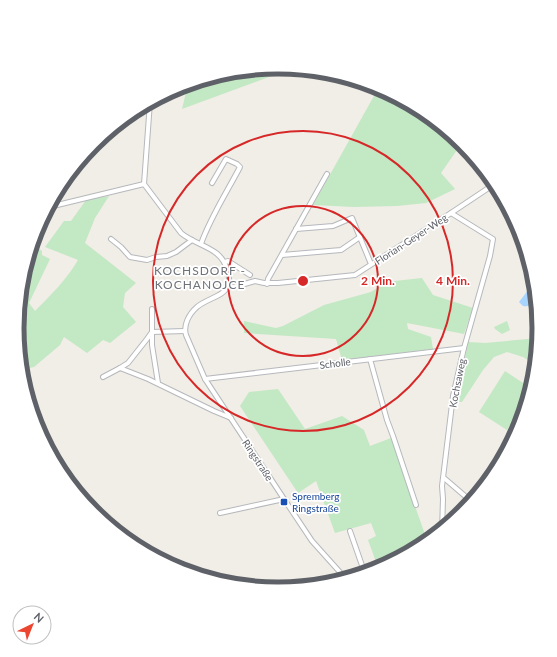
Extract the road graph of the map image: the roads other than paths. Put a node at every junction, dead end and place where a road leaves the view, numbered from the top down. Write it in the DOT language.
graph roads {
  1 [pos="149,109"];
  2 [pos="327,174"];
  3 [pos="212,183"];
  4 [pos="144,184"];
  5 [pos="490,187"];
  6 [pos="56,205"];
  7 [pos="451,213"];
  8 [pos="296,229"];
  9 [pos="360,237"];
  10 [pos="111,239"];
  11 [pos="493,239"];
  12 [pos="192,240"];
  13 [pos="202,244"];
  14 [pos="282,255"];
  15 [pos="225,262"];
  16 [pos="371,264"];
  17 [pos="250,275"];
  18 [pos="267,284"];
  19 [pos="229,286"];
  20 [pos="152,309"];
  21 [pos="185,331"];
  22 [pos="152,332"];
  23 [pos="464,348"];
  24 [pos="370,359"];
  25 [pos="120,368"];
  26 [pos="102,377"];
  27 [pos="205,379"];
  28 [pos="158,383"];
  29 [pos="231,418"];
  30 [pos="444,478"];
  31 [pos="468,498"];
  32 [pos="284,499"];
  33 [pos="416,505"];
  34 [pos="220,513"];
  35 [pos="442,523"];
  36 [pos="350,531"];
  37 [pos="364,568"];
  38 [pos="342,574"];
  1 -- 4 [label="street"];
  2 -- 8 [label="street"];
  3 -- 13 [label="street"];
  4 -- 6 [label="street"];
  4 -- 12 [label="street"];
  5 -- 7 [label="street, Florian-Geyer-Weg"];
  7 -- 11 [label="street, Florian-Geyer-Weg"];
  7 -- 16 [label="street, Florian-Geyer-Weg"];
  8 -- 9 [label="street"];
  8 -- 14 [label="street"];
  9 -- 14 [label="street"];
  9 -- 16 [label="street"];
  10 -- 12 [label="street"];
  11 -- 23 [label="street, Kochsaweg"];
  12 -- 13 [label="street"];
  13 -- 15 [label="street"];
  14 -- 18 [label="street"];
  15 -- 17 [label="street"];
  15 -- 19 [label="street"];
  16 -- 18 [label="street, Florian-Geyer-Weg"];
  18 -- 19 [label="street, Florian-Geyer-Weg"];
  19 -- 21 [label="street"];
  20 -- 22 [label="street"];
  21 -- 22 [label="street"];
  21 -- 27 [label="street, Ringstraße"];
  22 -- 25 [label="street"];
  22 -- 28 [label="street"];
  23 -- 24 [label="street, Scholle"];
  23 -- 30 [label="street, Kochsaweg"];
  24 -- 27 [label="street, Scholle"];
  24 -- 33 [label="street"];
  25 -- 26 [label="street"];
  25 -- 28 [label="street"];
  27 -- 29 [label="street, Ringstraße"];
  28 -- 29 [label="street"];
  29 -- 32 [label="street, Ringstraße"];
  30 -- 31 [label="street"];
  30 -- 35 [label="street, Kochsaweg"];
  32 -- 34 [label="street"];
  32 -- 38 [label="street, Ringstraße"];
  36 -- 37 [label="street"];
}
